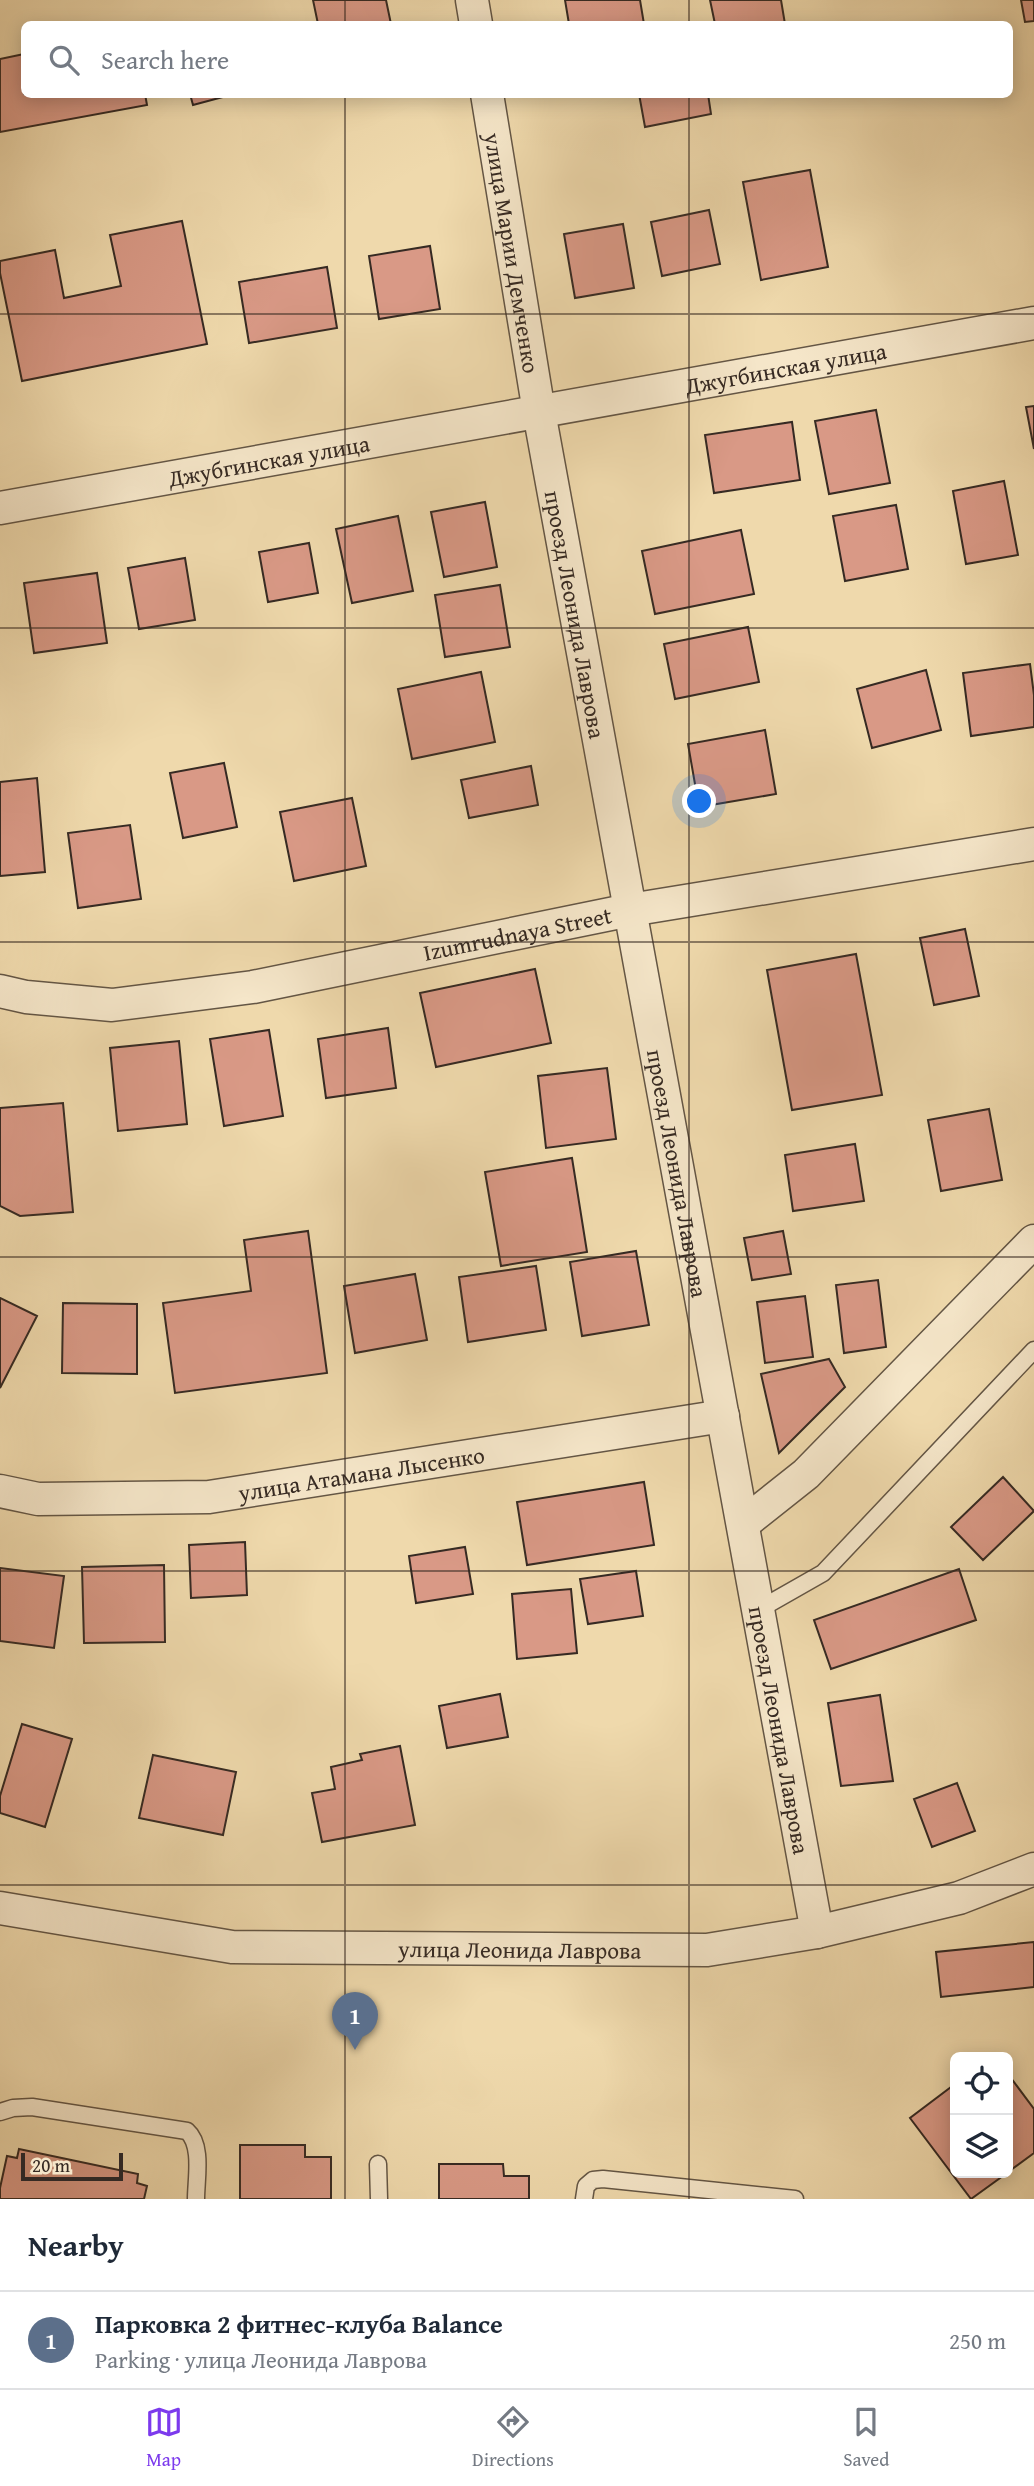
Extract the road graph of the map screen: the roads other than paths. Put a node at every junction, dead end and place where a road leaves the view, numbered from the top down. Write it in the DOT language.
graph roads {
  1 [pos="472,0"];
  2 [pos="475,21"];
  3 [pos="488,98"];
  4 [pos="1034,323"];
  5 [pos="539,412"];
  6 [pos="0,508"];
  7 [pos="1034,844"];
  8 [pos="630,910"];
  9 [pos="0,991"];
  10 [pos="1034,1241"];
  11 [pos="1034,1350"];
  12 [pos="723,1416"];
  13 [pos="0,1491"];
  14 [pos="743,1524"];
  15 [pos="758,1609"];
  16 [pos="1034,1869"];
  17 [pos="0,1908"];
  18 [pos="817,1932"];
  19 [pos="0,2112"];
  20 [pos="379,2164"];
  21 [pos="196,2199"];
  22 [pos="379,2199"];
  23 [pos="584,2199"];
  24 [pos="795,2199"];
  1 -- 2 [label="street"];
  3 -- 5 [label="street, улица Марии Демченко"];
  4 -- 5 [label="street, Джугбинская улица"];
  5 -- 6 [label="street, Джубгинская улица"];
  5 -- 8 [label="street, проезд Леонида Лаврова"];
  7 -- 8 [label="street, Izumrudnaya Street"];
  8 -- 9 [label="street, Izumrudnaya Street"];
  8 -- 12 [label="street, проезд Леонида Лаврова"];
  10 -- 14 [label="street"];
  11 -- 15 [label="lane"];
  12 -- 13 [label="street, улица Атамана Лысенко"];
  12 -- 14 [label="street, проезд Леонида Лаврова"];
  14 -- 15 [label="street, проезд Леонида Лаврова"];
  15 -- 18 [label="street, проезд Леонида Лаврова"];
  16 -- 18 [label="street, улица Леонида Лаврова"];
  17 -- 18 [label="street, улица Леонида Лаврова"];
  19 -- 21 [label="lane"];
  20 -- 22 [label="lane"];
  23 -- 24 [label="lane"];
}
